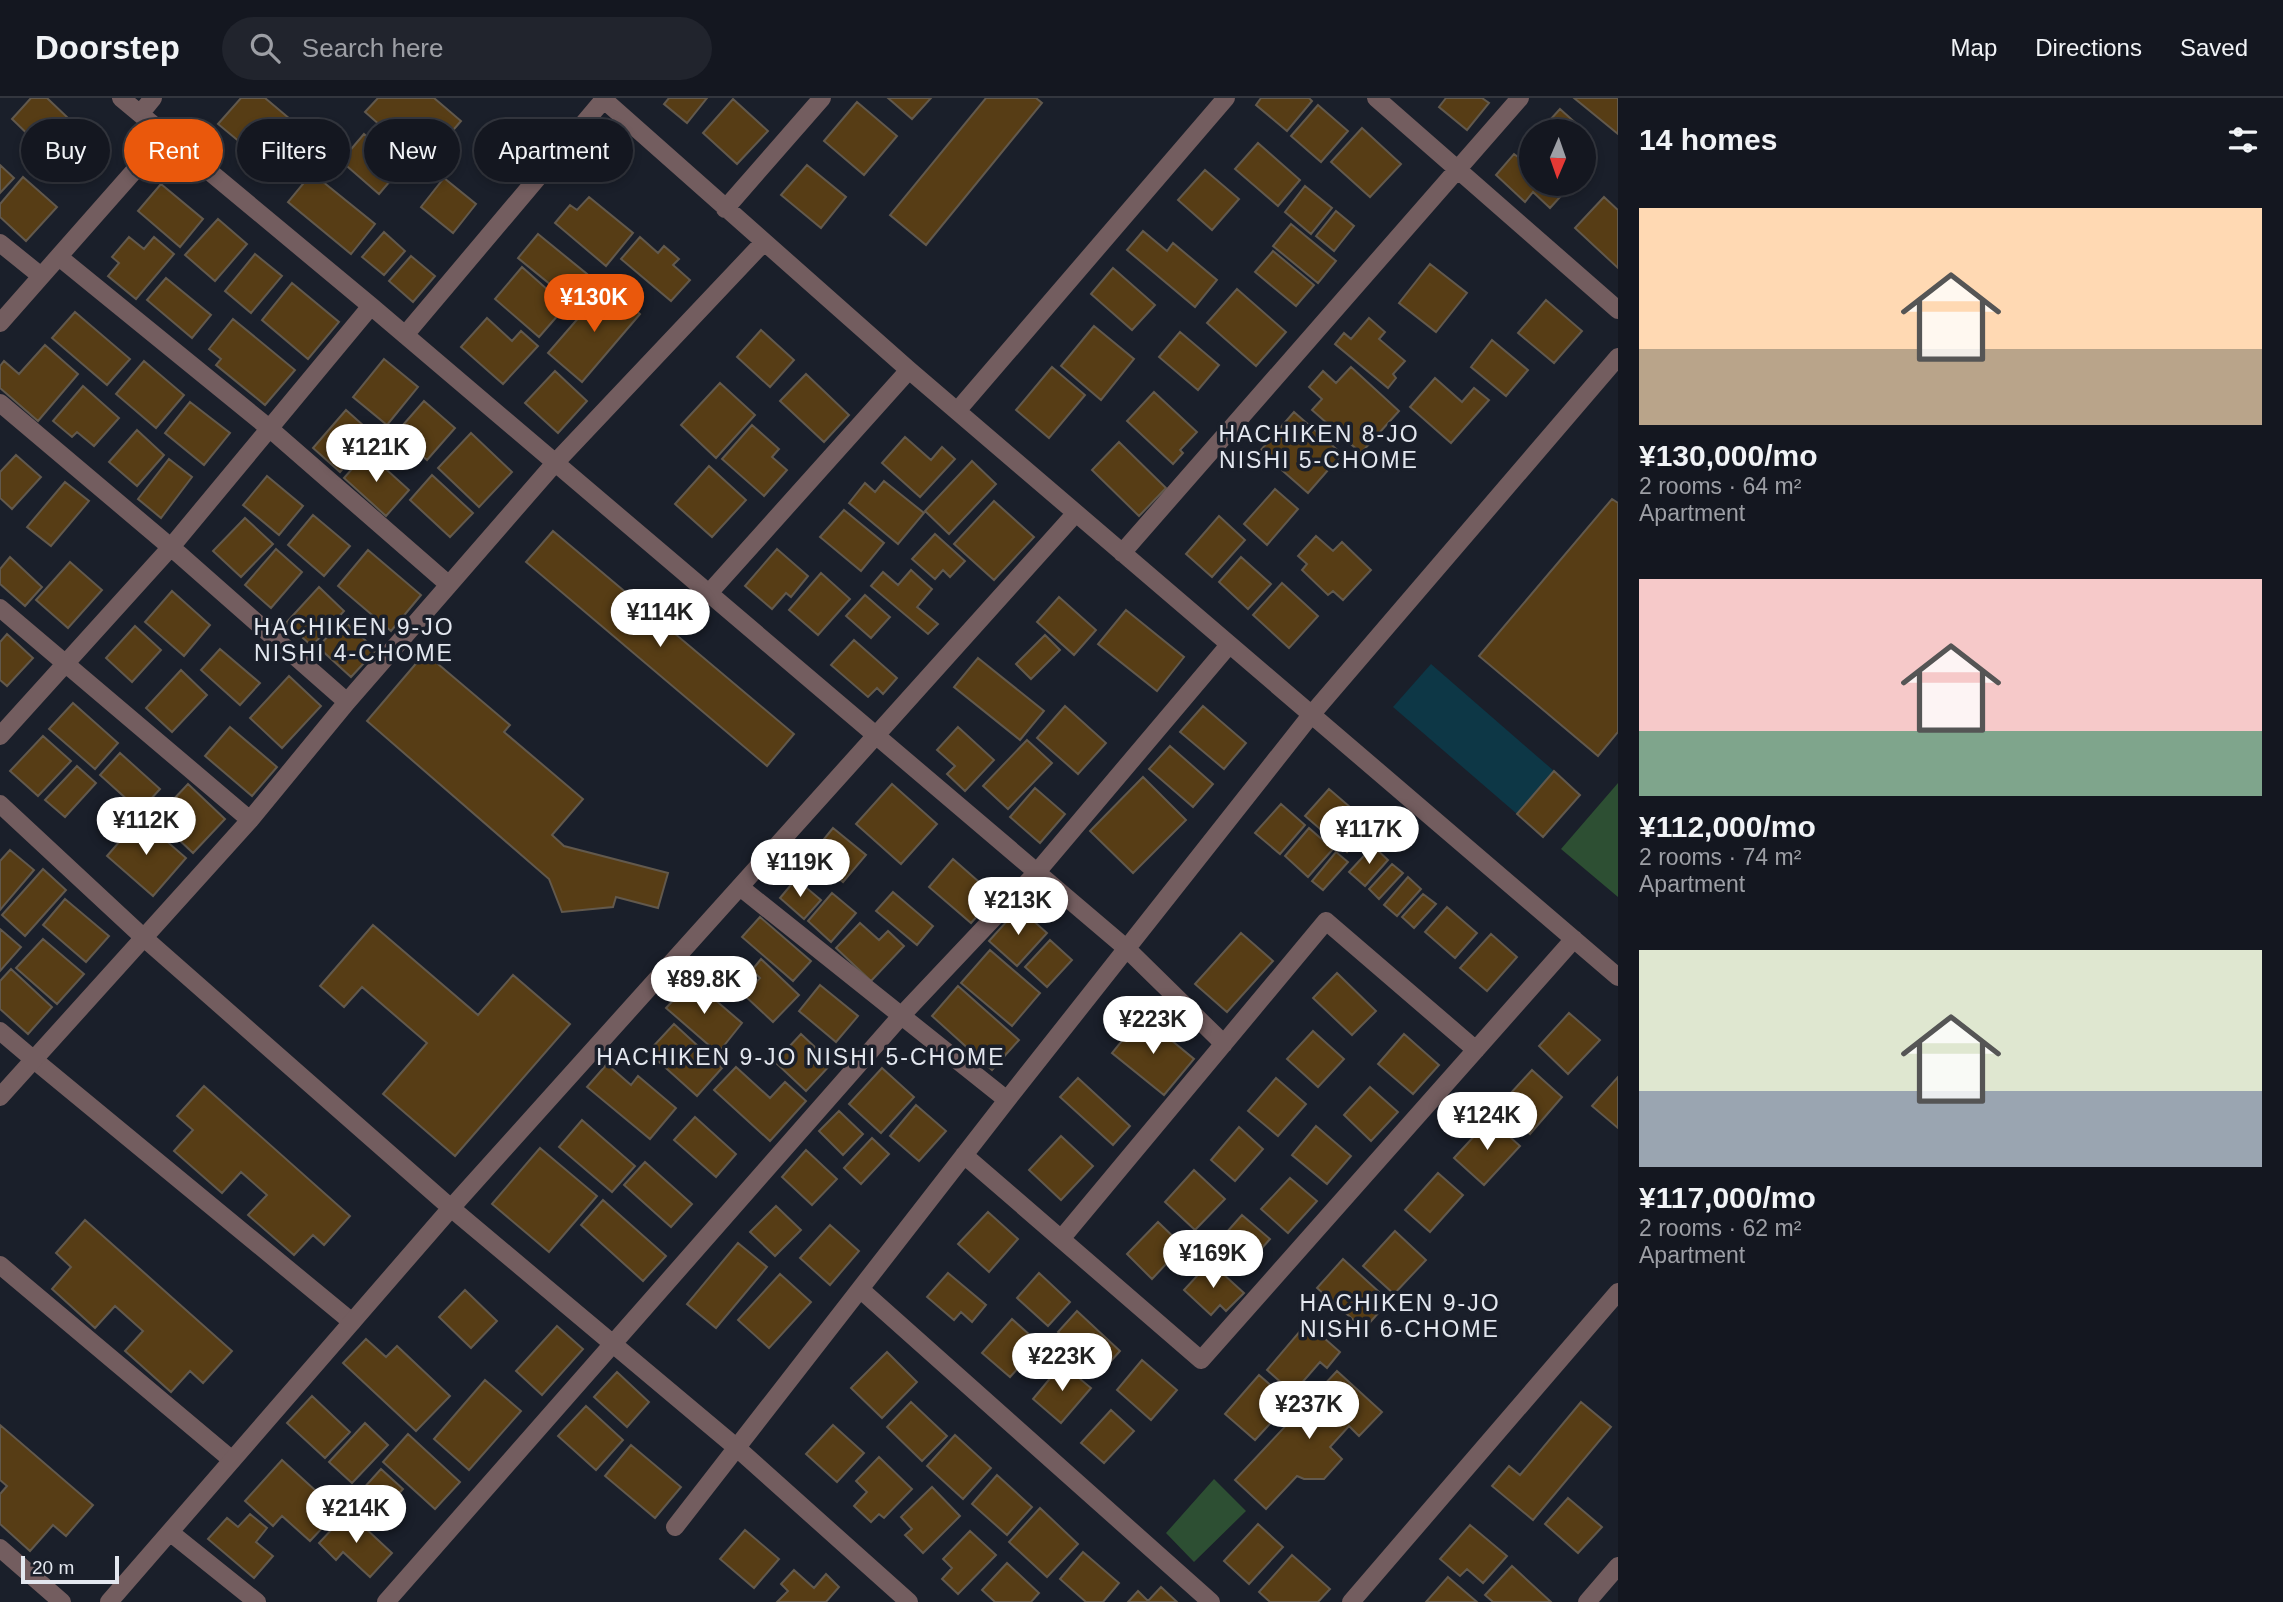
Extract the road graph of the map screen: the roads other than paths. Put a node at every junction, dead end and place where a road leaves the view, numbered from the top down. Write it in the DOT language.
graph roads {
  1 [pos="121,98"];
  2 [pos="153,98"];
  3 [pos="603,98"];
  4 [pos="822,98"];
  5 [pos="1226,98"];
  6 [pos="1376,98"];
  7 [pos="1520,98"];
  8 [pos="139,114"];
  9 [pos="145,119"];
  10 [pos="1458,169"];
  11 [pos="125,182"];
  12 [pos="221,182"];
  13 [pos="725,209"];
  14 [pos="764,242"];
  15 [pos="0,243"];
  16 [pos="59,257"];
  17 [pos="41,276"];
  18 [pos="371,306"];
  19 [pos="1618,310"];
  20 [pos="0,323"];
  21 [pos="405,335"];
  22 [pos="1618,357"];
  23 [pos="909,370"];
  24 [pos="0,403"];
  25 [pos="957,411"];
  26 [pos="269,428"];
  27 [pos="555,463"];
  28 [pos="1075,514"];
  29 [pos="172,547"];
  30 [pos="1122,553"];
  31 [pos="448,584"];
  32 [pos="709,593"];
  33 [pos="0,608"];
  34 [pos="1229,645"];
  35 [pos="66,662"];
  36 [pos="347,702"];
  37 [pos="1311,715"];
  38 [pos="877,735"];
  39 [pos="0,736"];
  40 [pos="0,804"];
  41 [pos="250,820"];
  42 [pos="1037,872"];
  43 [pos="740,887"];
  44 [pos="143,937"];
  45 [pos="1574,939"];
  46 [pos="1126,948"];
  47 [pos="1618,977"];
  48 [pos="901,1016"];
  49 [pos="0,1031"];
  50 [pos="1224,1044"];
  51 [pos="1476,1050"];
  52 [pos="33,1059"];
  53 [pos="0,1097"];
  54 [pos="1007,1100"];
  55 [pos="964,1155"];
  56 [pos="451,1208"];
  57 [pos="1061,1239"];
  58 [pos="0,1265"];
  59 [pos="860,1289"];
  60 [pos="1618,1292"];
  61 [pos="352,1322"];
  62 [pos="612,1343"];
  63 [pos="737,1448"];
  64 [pos="232,1460"];
  65 [pos="675,1527"];
  66 [pos="171,1533"];
  67 [pos="0,1548"];
  68 [pos="1618,1566"];
  69 [pos="62,1602"];
  70 [pos="109,1602"];
  71 [pos="257,1602"];
  72 [pos="387,1602"];
  73 [pos="909,1602"];
  74 [pos="1211,1602"];
  75 [pos="1351,1602"];
  76 [pos="1587,1602"];
  1 -- 8 [label="street"];
  2 -- 8 [label="street"];
  3 -- 13 [label="street"];
  3 -- 21 [label="street"];
  4 -- 13 [label="street"];
  5 -- 25 [label="street"];
  6 -- 10 [label="street"];
  7 -- 10 [label="street"];
  8 -- 9 [label="street"];
  10 -- 19 [label="street"];
  10 -- 30 [label="street"];
  11 -- 16 [label="street"];
  12 -- 18 [label="street"];
  13 -- 14 [label="street"];
  14 -- 23 [label="street"];
  14 -- 27 [label="street"];
  15 -- 17 [label="street"];
  16 -- 17 [label="street"];
  16 -- 26 [label="street"];
  17 -- 20 [label="street"];
  18 -- 21 [label="street"];
  18 -- 26 [label="street"];
  21 -- 27 [label="street"];
  22 -- 37 [label="street"];
  23 -- 25 [label="street"];
  23 -- 32 [label="street"];
  24 -- 29 [label="street"];
  25 -- 28 [label="street"];
  26 -- 29 [label="street"];
  26 -- 31 [label="street"];
  27 -- 31 [label="street"];
  27 -- 32 [label="street"];
  28 -- 30 [label="street"];
  28 -- 38 [label="street"];
  29 -- 35 [label="street"];
  29 -- 36 [label="street"];
  30 -- 34 [label="street"];
  31 -- 36 [label="street"];
  32 -- 38 [label="street"];
  33 -- 35 [label="street"];
  34 -- 37 [label="street"];
  34 -- 42 [label="street"];
  35 -- 39 [label="street"];
  35 -- 41 [label="street"];
  36 -- 41 [label="street"];
  37 -- 45 [label="street"];
  37 -- 46 [label="street"];
  38 -- 42 [label="street"];
  38 -- 43 [label="street"];
  40 -- 44 [label="street"];
  41 -- 44 [label="street"];
  42 -- 46 [label="street"];
  42 -- 48 [label="street"];
  43 -- 48 [label="street"];
  43 -- 56 [label="street"];
  44 -- 52 [label="street"];
  44 -- 56 [label="street"];
  45 -- 47 [label="street"];
  45 -- 51 [label="street"];
  46 -- 50 [label="street"];
  46 -- 54 [label="street"];
  48 -- 54 [label="street"];
  48 -- 62 [label="street"];
  49 -- 52 [label="street"];
  50 -- 51 [label="street"];
  50 -- 57 [label="street"];
  51 -- 57 [label="street"];
  52 -- 53 [label="street"];
  52 -- 61 [label="street"];
  54 -- 55 [label="street"];
  55 -- 57 [label="street"];
  55 -- 59 [label="street"];
  56 -- 61 [label="street"];
  56 -- 62 [label="street"];
  58 -- 64 [label="street"];
  59 -- 63 [label="street"];
  59 -- 74 [label="street"];
  60 -- 75 [label="street"];
  61 -- 64 [label="street"];
  62 -- 63 [label="street"];
  62 -- 72 [label="street"];
  63 -- 65 [label="street"];
  63 -- 73 [label="street"];
  64 -- 66 [label="street"];
  66 -- 70 [label="street"];
  66 -- 71 [label="street"];
  67 -- 69 [label="street"];
  68 -- 76 [label="street"];
}
